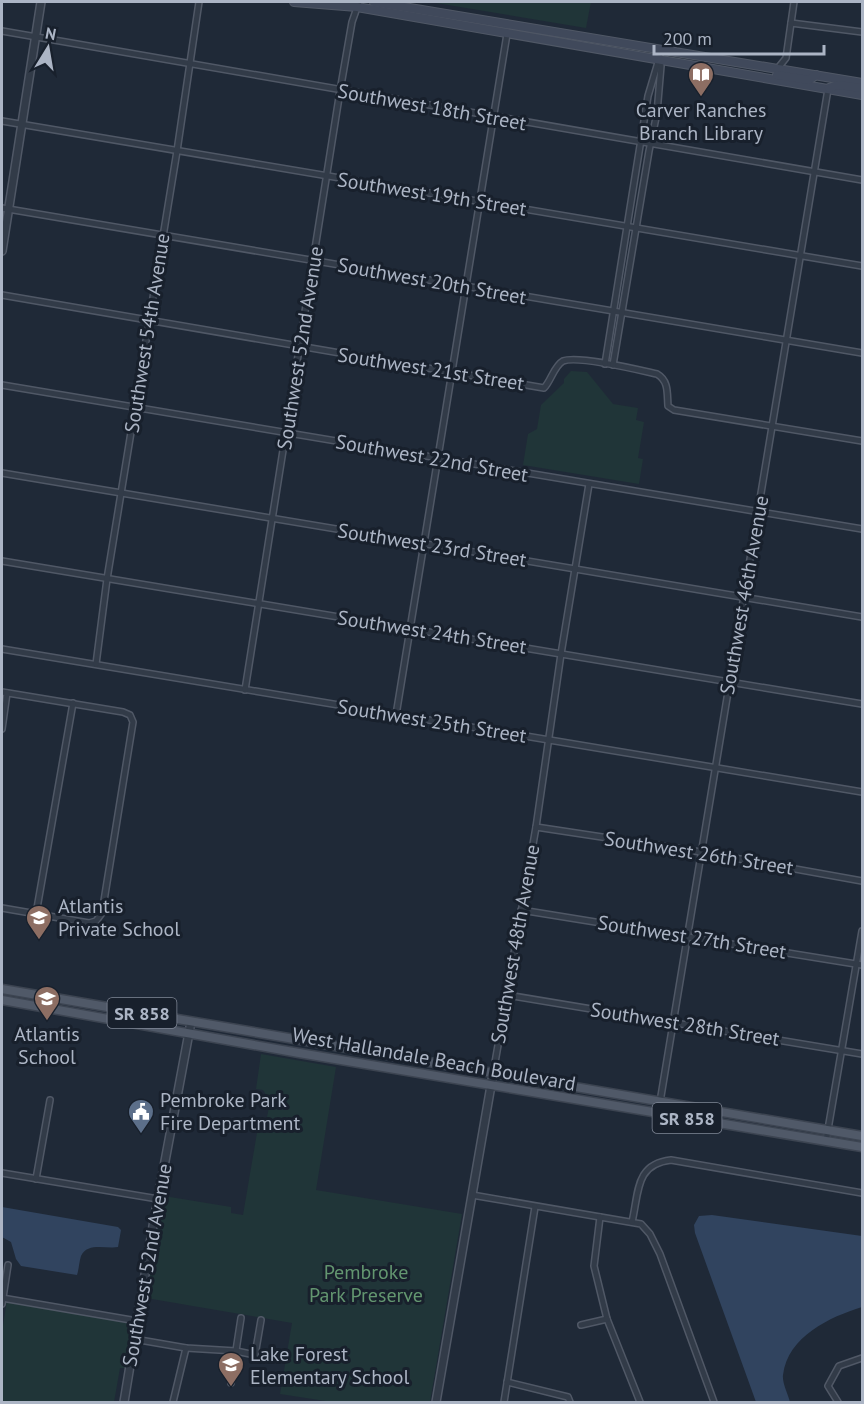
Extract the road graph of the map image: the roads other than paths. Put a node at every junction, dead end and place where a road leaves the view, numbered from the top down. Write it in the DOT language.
graph roads {
  1 [pos="41,2"];
  2 [pos="199,2"];
  3 [pos="294,2"];
  4 [pos="374,2"];
  5 [pos="794,2"];
  6 [pos="358,4"];
  7 [pos="449,23"];
  8 [pos="502,23"];
  9 [pos="791,23"];
  10 [pos="2,31"];
  11 [pos="862,32"];
  12 [pos="507,34"];
  13 [pos="574,35"];
  14 [pos="34,38"];
  15 [pos="659,49"];
  16 [pos="659,59"];
  17 [pos="189,65"];
  18 [pos="778,69"];
  19 [pos="734,72"];
  20 [pos="816,75"];
  21 [pos="862,83"];
  22 [pos="862,88"];
  23 [pos="828,89"];
  24 [pos="340,91"];
  25 [pos="862,95"];
  26 [pos="492,117"];
  27 [pos="2,120"];
  28 [pos="22,125"];
  29 [pos="641,142"];
  30 [pos="652,143"];
  31 [pos="177,151"];
  32 [pos="814,172"];
  33 [pos="327,176"];
  34 [pos="862,180"];
  35 [pos="479,202"];
  36 [pos="5,208"];
  37 [pos="627,226"];
  38 [pos="636,228"];
  39 [pos="163,234"];
  40 [pos="2,251"];
  41 [pos="800,256"];
  42 [pos="314,262"];
  43 [pos="862,266"];
  44 [pos="466,287"];
  45 [pos="2,295"];
  46 [pos="613,312"];
  47 [pos="622,313"];
  48 [pos="148,321"];
  49 [pos="787,341"];
  50 [pos="300,348"];
  51 [pos="862,353"];
  52 [pos="605,364"];
  53 [pos="613,365"];
  54 [pos="452,373"];
  55 [pos="2,385"];
  56 [pos="134,407"];
  57 [pos="772,427"];
  58 [pos="286,433"];
  59 [pos="862,441"];
  60 [pos="438,458"];
  61 [pos="2,473"];
  62 [pos="589,484"];
  63 [pos="121,493"];
  64 [pos="759,512"];
  65 [pos="272,518"];
  66 [pos="862,530"];
  67 [pos="424,543"];
  68 [pos="2,561"];
  69 [pos="575,568"];
  70 [pos="107,579"];
  71 [pos="745,596"];
  72 [pos="259,604"];
  73 [pos="862,617"];
  74 [pos="410,628"];
  75 [pos="2,649"];
  76 [pos="561,654"];
  77 [pos="96,664"];
  78 [pos="729,682"];
  79 [pos="245,690"];
  80 [pos="4,693"];
  81 [pos="73,703"];
  82 [pos="862,704"];
  83 [pos="396,715"];
  84 [pos="2,729"];
  85 [pos="550,740"];
  86 [pos="716,767"];
  87 [pos="862,792"];
  88 [pos="536,826"];
  89 [pos="701,852"];
  90 [pos="862,881"];
  91 [pos="2,908"];
  92 [pos="521,910"];
  93 [pos="36,914"];
  94 [pos="862,931"];
  95 [pos="688,936"];
  96 [pos="860,964"];
  97 [pos="2,989"];
  98 [pos="507,995"];
  99 [pos="2,1000"];
  100 [pos="191,1022"];
  101 [pos="673,1022"];
  102 [pos="189,1033"];
  103 [pos="283,1039"];
  104 [pos="842,1050"];
  105 [pos="299,1053"];
  106 [pos="862,1054"];
  107 [pos="493,1074"];
  108 [pos="492,1084"];
  109 [pos="50,1100"];
  110 [pos="595,1102"];
  111 [pos="660,1102"];
  112 [pos="715,1111"];
  113 [pos="660,1113"];
  114 [pos="828,1130"];
  115 [pos="862,1136"];
  116 [pos="826,1141"];
  117 [pos="862,1147"];
  118 [pos="2,1173"];
  119 [pos="36,1179"];
  120 [pos="862,1193"];
  121 [pos="472,1195"];
  122 [pos="158,1198"];
  123 [pos="535,1207"];
  124 [pos="600,1217"];
  125 [pos="632,1222"];
  126 [pos="8,1265"];
  127 [pos="2,1301"];
  128 [pos="242,1318"];
  129 [pos="607,1319"];
  130 [pos="261,1320"];
  131 [pos="136,1321"];
  132 [pos="581,1325"];
  133 [pos="134,1339"];
  134 [pos="186,1348"];
  135 [pos="236,1351"];
  136 [pos="862,1358"];
  137 [pos="507,1382"];
  138 [pos="231,1383"];
  139 [pos="124,1402"];
  140 [pos="173,1402"];
  141 [pos="436,1402"];
  142 [pos="504,1402"];
  143 [pos="570,1402"];
  144 [pos="640,1402"];
  145 [pos="714,1402"];
  146 [pos="838,1402"];
  1 -- 14 [label="street"];
  2 -- 17 [label="street, Southwest 54th Avenue"];
  3 -- 6 [label="main road"];
  4 -- 8 [label="main road"];
  5 -- 9 [label="street"];
  6 -- 7 [label="main road"];
  6 -- 24 [label="street, Southwest 52nd Avenue"];
  7 -- 8 [label="main road"];
  7 -- 12 [label="main road"];
  8 -- 13 [label="main road"];
  9 -- 11 [label="street"];
  9 -- 18 [label="street"];
  10 -- 14 [label="street, Southwest 18th Street"];
  12 -- 13 [label="main road"];
  12 -- 16 [label="main road"];
  12 -- 26 [label="street"];
  13 -- 15 [label="main road"];
  14 -- 17 [label="street, Southwest 18th Street"];
  14 -- 28 [label="street"];
  15 -- 16 [label="street"];
  15 -- 18 [label="main road"];
  16 -- 19 [label="main road"];
  16 -- 29 [label="street"];
  16 -- 30 [label="street"];
  17 -- 24 [label="street, Southwest 18th Street"];
  17 -- 31 [label="street, Southwest 54th Avenue"];
  18 -- 20 [label="main road"];
  19 -- 20 [label="main road"];
  19 -- 23 [label="main road"];
  20 -- 21 [label="main road"];
  22 -- 23 [label="main road"];
  23 -- 25 [label="main road"];
  23 -- 32 [label="street, Southwest 46th Avenue"];
  24 -- 26 [label="street, Southwest 18th Street"];
  24 -- 33 [label="street, Southwest 52nd Avenue"];
  26 -- 29 [label="street, Southwest 18th Street"];
  26 -- 35 [label="street"];
  27 -- 28 [label="street, Southwest 19th Street"];
  28 -- 31 [label="street, Southwest 19th Street"];
  28 -- 36 [label="street"];
  29 -- 30 [label="street, Southwest 18th Street"];
  29 -- 37 [label="street"];
  30 -- 32 [label="street, Southwest 18th Street"];
  30 -- 38 [label="street"];
  31 -- 33 [label="street, Southwest 19th Street"];
  31 -- 39 [label="street, Southwest 54th Avenue"];
  32 -- 34 [label="street, Southwest 18th Street"];
  32 -- 41 [label="street, Southwest 46th Avenue"];
  33 -- 35 [label="street, Southwest 19th Street"];
  33 -- 42 [label="street, Southwest 52nd Avenue"];
  35 -- 37 [label="street, Southwest 19th Street"];
  35 -- 44 [label="street"];
  36 -- 39 [label="street, Southwest 20th Street"];
  36 -- 40 [label="street"];
  37 -- 38 [label="street, Southwest 19th Street"];
  37 -- 46 [label="street"];
  38 -- 41 [label="street, Southwest 19th Street"];
  38 -- 47 [label="street"];
  39 -- 42 [label="street, Southwest 20th Street"];
  39 -- 48 [label="street, Southwest 54th Avenue"];
  41 -- 43 [label="street, Southwest 19th Street"];
  41 -- 49 [label="street, Southwest 46th Avenue"];
  42 -- 44 [label="street, Southwest 20th Street"];
  42 -- 50 [label="street, Southwest 52nd Avenue"];
  44 -- 46 [label="street, Southwest 20th Street"];
  44 -- 54 [label="street"];
  45 -- 48 [label="street, Southwest 21st Street"];
  46 -- 47 [label="street, Southwest 20th Street"];
  46 -- 52 [label="street"];
  47 -- 49 [label="street, Southwest 20th Street"];
  47 -- 53 [label="street"];
  48 -- 50 [label="street, Southwest 21st Street"];
  48 -- 56 [label="street, Southwest 54th Avenue"];
  49 -- 51 [label="street, Southwest 20th Street"];
  49 -- 57 [label="street, Southwest 46th Avenue"];
  50 -- 54 [label="street, Southwest 21st Street"];
  50 -- 58 [label="street, Southwest 52nd Avenue"];
  52 -- 53 [label="street"];
  52 -- 54 [label="street, Southwest 21st Street"];
  53 -- 57 [label="street"];
  54 -- 60 [label="street"];
  55 -- 56 [label="street, Southwest 22nd Street"];
  56 -- 58 [label="street, Southwest 22nd Street"];
  56 -- 63 [label="street, Southwest 54th Avenue"];
  57 -- 59 [label="street"];
  57 -- 64 [label="street, Southwest 46th Avenue"];
  58 -- 60 [label="street, Southwest 22nd Street"];
  58 -- 65 [label="street, Southwest 52nd Avenue"];
  60 -- 62 [label="street, Southwest 22nd Street"];
  60 -- 67 [label="street"];
  61 -- 63 [label="street, Southwest 23rd Street"];
  62 -- 64 [label="street, Southwest 22nd Street"];
  62 -- 69 [label="street, Southwest 48th Avenue"];
  63 -- 65 [label="street, Southwest 23rd Street"];
  63 -- 70 [label="street, Southwest 54th Avenue"];
  64 -- 66 [label="street, Southwest 22nd Street"];
  64 -- 71 [label="street, Southwest 46th Avenue"];
  65 -- 67 [label="street, Southwest 23rd Street"];
  65 -- 72 [label="street, Southwest 52nd Avenue"];
  67 -- 69 [label="street, Southwest 23rd Street"];
  67 -- 74 [label="street"];
  68 -- 70 [label="street, Southwest 24th Street"];
  69 -- 71 [label="street, Southwest 23rd Street"];
  69 -- 76 [label="street, Southwest 48th Avenue"];
  70 -- 72 [label="street, Southwest 24th Street"];
  70 -- 77 [label="street, Southwest 54th Avenue"];
  71 -- 73 [label="street, Southwest 23rd Street"];
  71 -- 78 [label="street, Southwest 46th Avenue"];
  72 -- 74 [label="street, Southwest 24th Street"];
  72 -- 79 [label="street, Southwest 52nd Avenue"];
  74 -- 76 [label="street, Southwest 24th Street"];
  74 -- 83 [label="street"];
  75 -- 77 [label="street, Southwest 25th Street"];
  76 -- 78 [label="street, Southwest 24th Street"];
  76 -- 85 [label="street, Southwest 48th Avenue"];
  77 -- 79 [label="street, Southwest 25th Street"];
  78 -- 82 [label="street, Southwest 24th Street"];
  78 -- 86 [label="street, Southwest 46th Avenue"];
  79 -- 83 [label="street, Southwest 25th Street"];
  80 -- 81 [label="street"];
  80 -- 84 [label="street"];
  81 -- 93 [label="street"];
  81 -- 93 [label="street"];
  83 -- 85 [label="street, Southwest 25th Street"];
  85 -- 86 [label="street, Southwest 25th Street"];
  85 -- 88 [label="street, Southwest 48th Avenue"];
  86 -- 87 [label="street, Southwest 25th Street"];
  86 -- 89 [label="street, Southwest 46th Avenue"];
  88 -- 89 [label="street, Southwest 26th Street"];
  88 -- 92 [label="street, Southwest 48th Avenue"];
  89 -- 90 [label="street, Southwest 26th Street"];
  89 -- 95 [label="street, Southwest 46th Avenue"];
  91 -- 93 [label="street"];
  92 -- 95 [label="street, Southwest 27th Street"];
  92 -- 98 [label="street, Southwest 48th Avenue"];
  94 -- 96 [label="street"];
  95 -- 96 [label="street, Southwest 27th Street"];
  95 -- 101 [label="street, Southwest 46th Avenue"];
  96 -- 104 [label="street"];
  97 -- 100 [label="main road, West Hallandale Beach Boulevard / SR 858"];
  98 -- 101 [label="street, Southwest 28th Street"];
  98 -- 107 [label="street, Southwest 48th Avenue"];
  99 -- 102 [label="main road, West Hallandale Beach Boulevard / SR 858"];
  100 -- 102 [label="street, Southwest 52nd Avenue"];
  100 -- 103 [label="main road, West Hallandale Beach Boulevard / SR 858"];
  101 -- 104 [label="street, Southwest 28th Street"];
  101 -- 111 [label="street, Southwest 46th Avenue"];
  102 -- 105 [label="main road, West Hallandale Beach Boulevard / SR 858"];
  102 -- 122 [label="street, Southwest 52nd Avenue"];
  103 -- 105 [label="main road"];
  103 -- 107 [label="main road, West Hallandale Beach Boulevard / SR 858"];
  104 -- 106 [label="street, Southwest 28th Street"];
  104 -- 114 [label="street"];
  105 -- 108 [label="main road, West Hallandale Beach Boulevard / SR 858"];
  107 -- 108 [label="street, Southwest 48th Avenue"];
  107 -- 111 [label="main road, West Hallandale Beach Boulevard / SR 858"];
  108 -- 110 [label="main road, West Hallandale Beach Boulevard / SR 858"];
  108 -- 121 [label="street, Southwest 48th Avenue"];
  109 -- 119 [label="street"];
  110 -- 111 [label="main road"];
  110 -- 113 [label="main road, West Hallandale Beach Boulevard / SR 858"];
  111 -- 112 [label="main road, West Hallandale Beach Boulevard / SR 858"];
  112 -- 113 [label="main road"];
  112 -- 114 [label="main road, West Hallandale Beach Boulevard / SR 858"];
  113 -- 116 [label="main road, West Hallandale Beach Boulevard / SR 858"];
  114 -- 115 [label="main road, West Hallandale Beach Boulevard / SR 858"];
  114 -- 116 [label="street"];
  116 -- 117 [label="main road, West Hallandale Beach Boulevard / SR 858"];
  118 -- 119 [label="street"];
  119 -- 122 [label="street"];
  120 -- 125 [label="street"];
  121 -- 123 [label="street"];
  121 -- 141 [label="street, Southwest 48th Avenue"];
  122 -- 131 [label="street, Southwest 52nd Avenue"];
  123 -- 124 [label="street"];
  123 -- 137 [label="street"];
  124 -- 125 [label="street"];
  124 -- 129 [label="street"];
  125 -- 145 [label="street"];
  126 -- 127 [label="street"];
  127 -- 131 [label="street"];
  128 -- 135 [label="street"];
  129 -- 132 [label="street"];
  129 -- 144 [label="street"];
  130 -- 135 [label="street"];
  131 -- 133 [label="street, Southwest 52nd Avenue"];
  133 -- 134 [label="street"];
  133 -- 139 [label="street, Southwest 52nd Avenue"];
  134 -- 135 [label="street"];
  134 -- 140 [label="street"];
  135 -- 138 [label="street"];
  136 -- 146 [label="street"];
  137 -- 142 [label="street"];
  137 -- 143 [label="street"];
}
